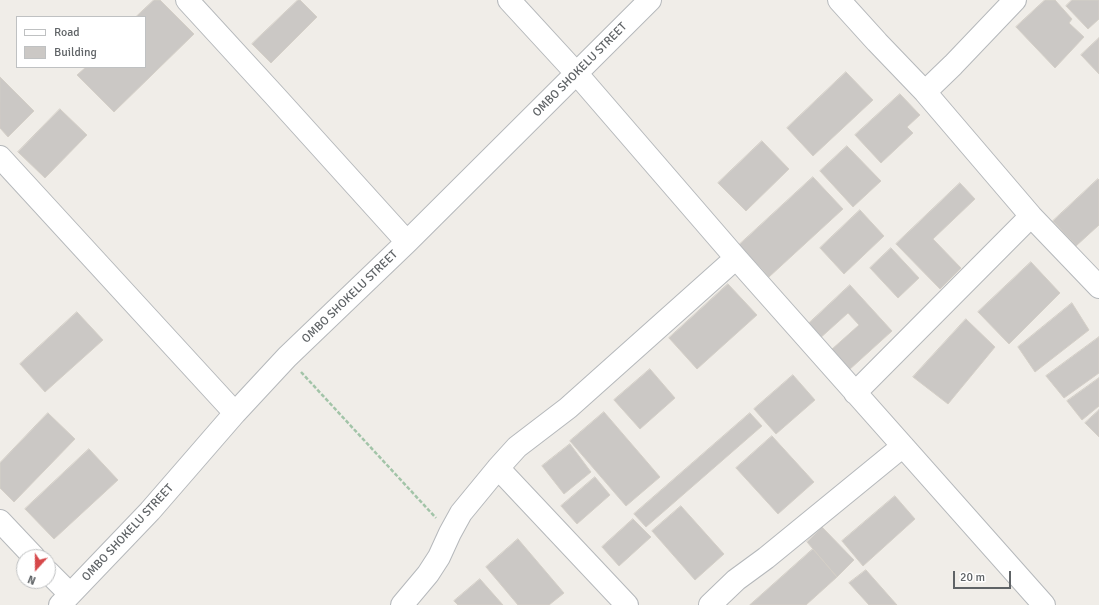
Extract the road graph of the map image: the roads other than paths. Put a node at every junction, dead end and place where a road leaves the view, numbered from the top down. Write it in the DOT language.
graph roads {
  1 [pos="187,0"];
  2 [pos="509,0"];
  3 [pos="650,0"];
  4 [pos="839,0"];
  5 [pos="1015,0"];
  6 [pos="577,74"];
  7 [pos="925,92"];
  8 [pos="0,157"];
  9 [pos="1032,216"];
  10 [pos="407,242"];
  11 [pos="736,258"];
  12 [pos="1099,287"];
  13 [pos="855,393"];
  14 [pos="235,413"];
  15 [pos="903,446"];
  16 [pos="498,468"];
  17 [pos="0,521"];
  18 [pos="26,549"];
  19 [pos="56,585"];
  20 [pos="65,600"];
  21 [pos="721,601"];
  22 [pos="402,605"];
  23 [pos="627,605"];
  24 [pos="1044,605"];
  1 -- 10 [label="street"];
  2 -- 6 [label="street"];
  3 -- 6 [label="street, OMBO SHOKELU STREET"];
  4 -- 7 [label="street"];
  5 -- 7 [label="street"];
  6 -- 10 [label="street, OMBO SHOKELU STREET"];
  6 -- 11 [label="street"];
  7 -- 9 [label="street"];
  8 -- 14 [label="street"];
  9 -- 12 [label="street"];
  9 -- 13 [label="street"];
  10 -- 14 [label="street, OMBO SHOKELU STREET"];
  11 -- 13 [label="street"];
  11 -- 16 [label="street"];
  13 -- 15 [label="street"];
  14 -- 20 [label="street, OMBO SHOKELU STREET"];
  15 -- 21 [label="street"];
  15 -- 24 [label="street"];
  16 -- 22 [label="street"];
  16 -- 23 [label="street"];
  17 -- 18 [label="street"];
  19 -- 20 [label="street"];
}
